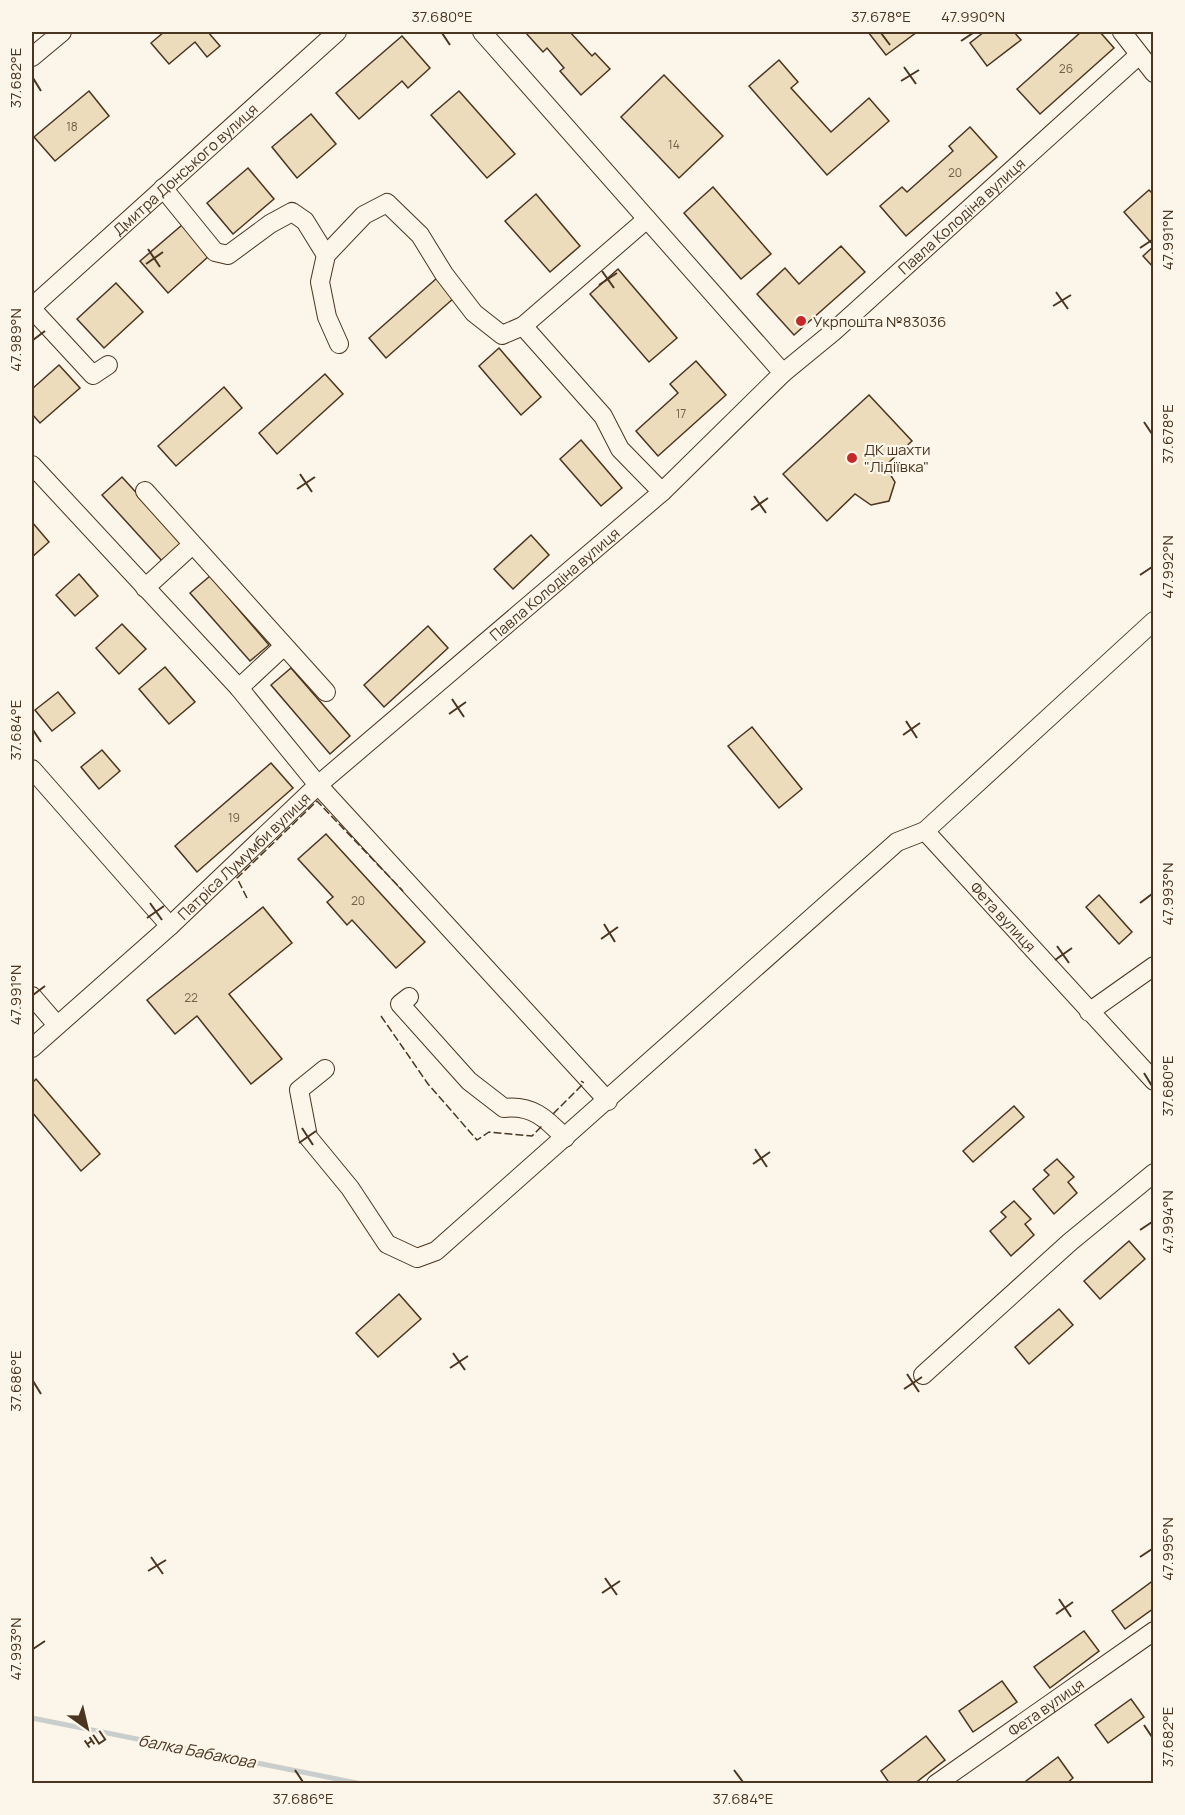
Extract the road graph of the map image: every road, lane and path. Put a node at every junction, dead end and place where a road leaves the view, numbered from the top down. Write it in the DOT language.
graph roads {
  1 [pos="62,32"];
  2 [pos="337,32"];
  3 [pos="482,32"];
  4 [pos="1122,32"];
  5 [pos="1139,55"];
  6 [pos="32,57"];
  7 [pos="1154,73"];
  8 [pos="163,188"];
  9 [pos="647,219"];
  10 [pos="326,255"];
  11 [pos="32,308"];
  12 [pos="523,326"];
  13 [pos="339,344"];
  14 [pos="108,364"];
  15 [pos="783,373"];
  16 [pos="32,465"];
  17 [pos="145,491"];
  18 [pos="662,492"];
  19 [pos="192,545"];
  20 [pos="145,588"];
  21 [pos="1154,621"];
  22 [pos="283,647"];
  23 [pos="238,688"];
  24 [pos="326,692"];
  25 [pos="32,770"];
  26 [pos="318,785"];
  27 [pos="925,831"];
  28 [pos="170,926"];
  29 [pos="1154,966"];
  30 [pos="32,996"];
  31 [pos="400,1004"];
  32 [pos="1089,1012"];
  33 [pos="57,1025"];
  34 [pos="32,1048"];
  35 [pos="325,1069"];
  36 [pos="1154,1082"];
  37 [pos="608,1101"];
  38 [pos="565,1138"];
  39 [pos="1154,1173"];
  40 [pos="922,1375"];
  41 [pos="1154,1630"];
  42 [pos="936,1784"];
  1 -- 6 [label="street"];
  2 -- 8 [label="street, Дмитра Донського вулиця"];
  3 -- 9 [label="street"];
  4 -- 5 [label="street"];
  5 -- 7 [label="street"];
  5 -- 15 [label="street, Павла Колодіна вулиця"];
  8 -- 10 [label="street"];
  8 -- 11 [label="street, Дмитра Донського вулиця"];
  9 -- 12 [label="street"];
  9 -- 15 [label="street"];
  10 -- 12 [label="street"];
  10 -- 13 [label="street"];
  11 -- 14 [label="street"];
  12 -- 18 [label="street"];
  15 -- 18 [label="street, Павла Колодіна вулиця"];
  16 -- 20 [label="street"];
  17 -- 19 [label="street"];
  18 -- 26 [label="street, Павла Колодіна вулиця"];
  19 -- 20 [label="street"];
  19 -- 22 [label="street"];
  20 -- 23 [label="street"];
  21 -- 27 [label="street"];
  22 -- 23 [label="street"];
  22 -- 24 [label="street"];
  23 -- 26 [label="street"];
  25 -- 28 [label="street, Патріса Лумумби вулиця"];
  26 -- 28 [label="street, Патріса Лумумби вулиця"];
  26 -- 37 [label="street"];
  27 -- 32 [label="street, Фета вулиця"];
  27 -- 37 [label="street"];
  28 -- 33 [label="street, Патріса Лумумби вулиця"];
  29 -- 32 [label="street"];
  30 -- 33 [label="street"];
  31 -- 38 [label="street"];
  32 -- 36 [label="street, Фета вулиця"];
  33 -- 34 [label="street, Патріса Лумумби вулиця"];
  35 -- 38 [label="street"];
  37 -- 38 [label="street"];
  39 -- 40 [label="street"];
  41 -- 42 [label="street, Фета вулиця"];
}
